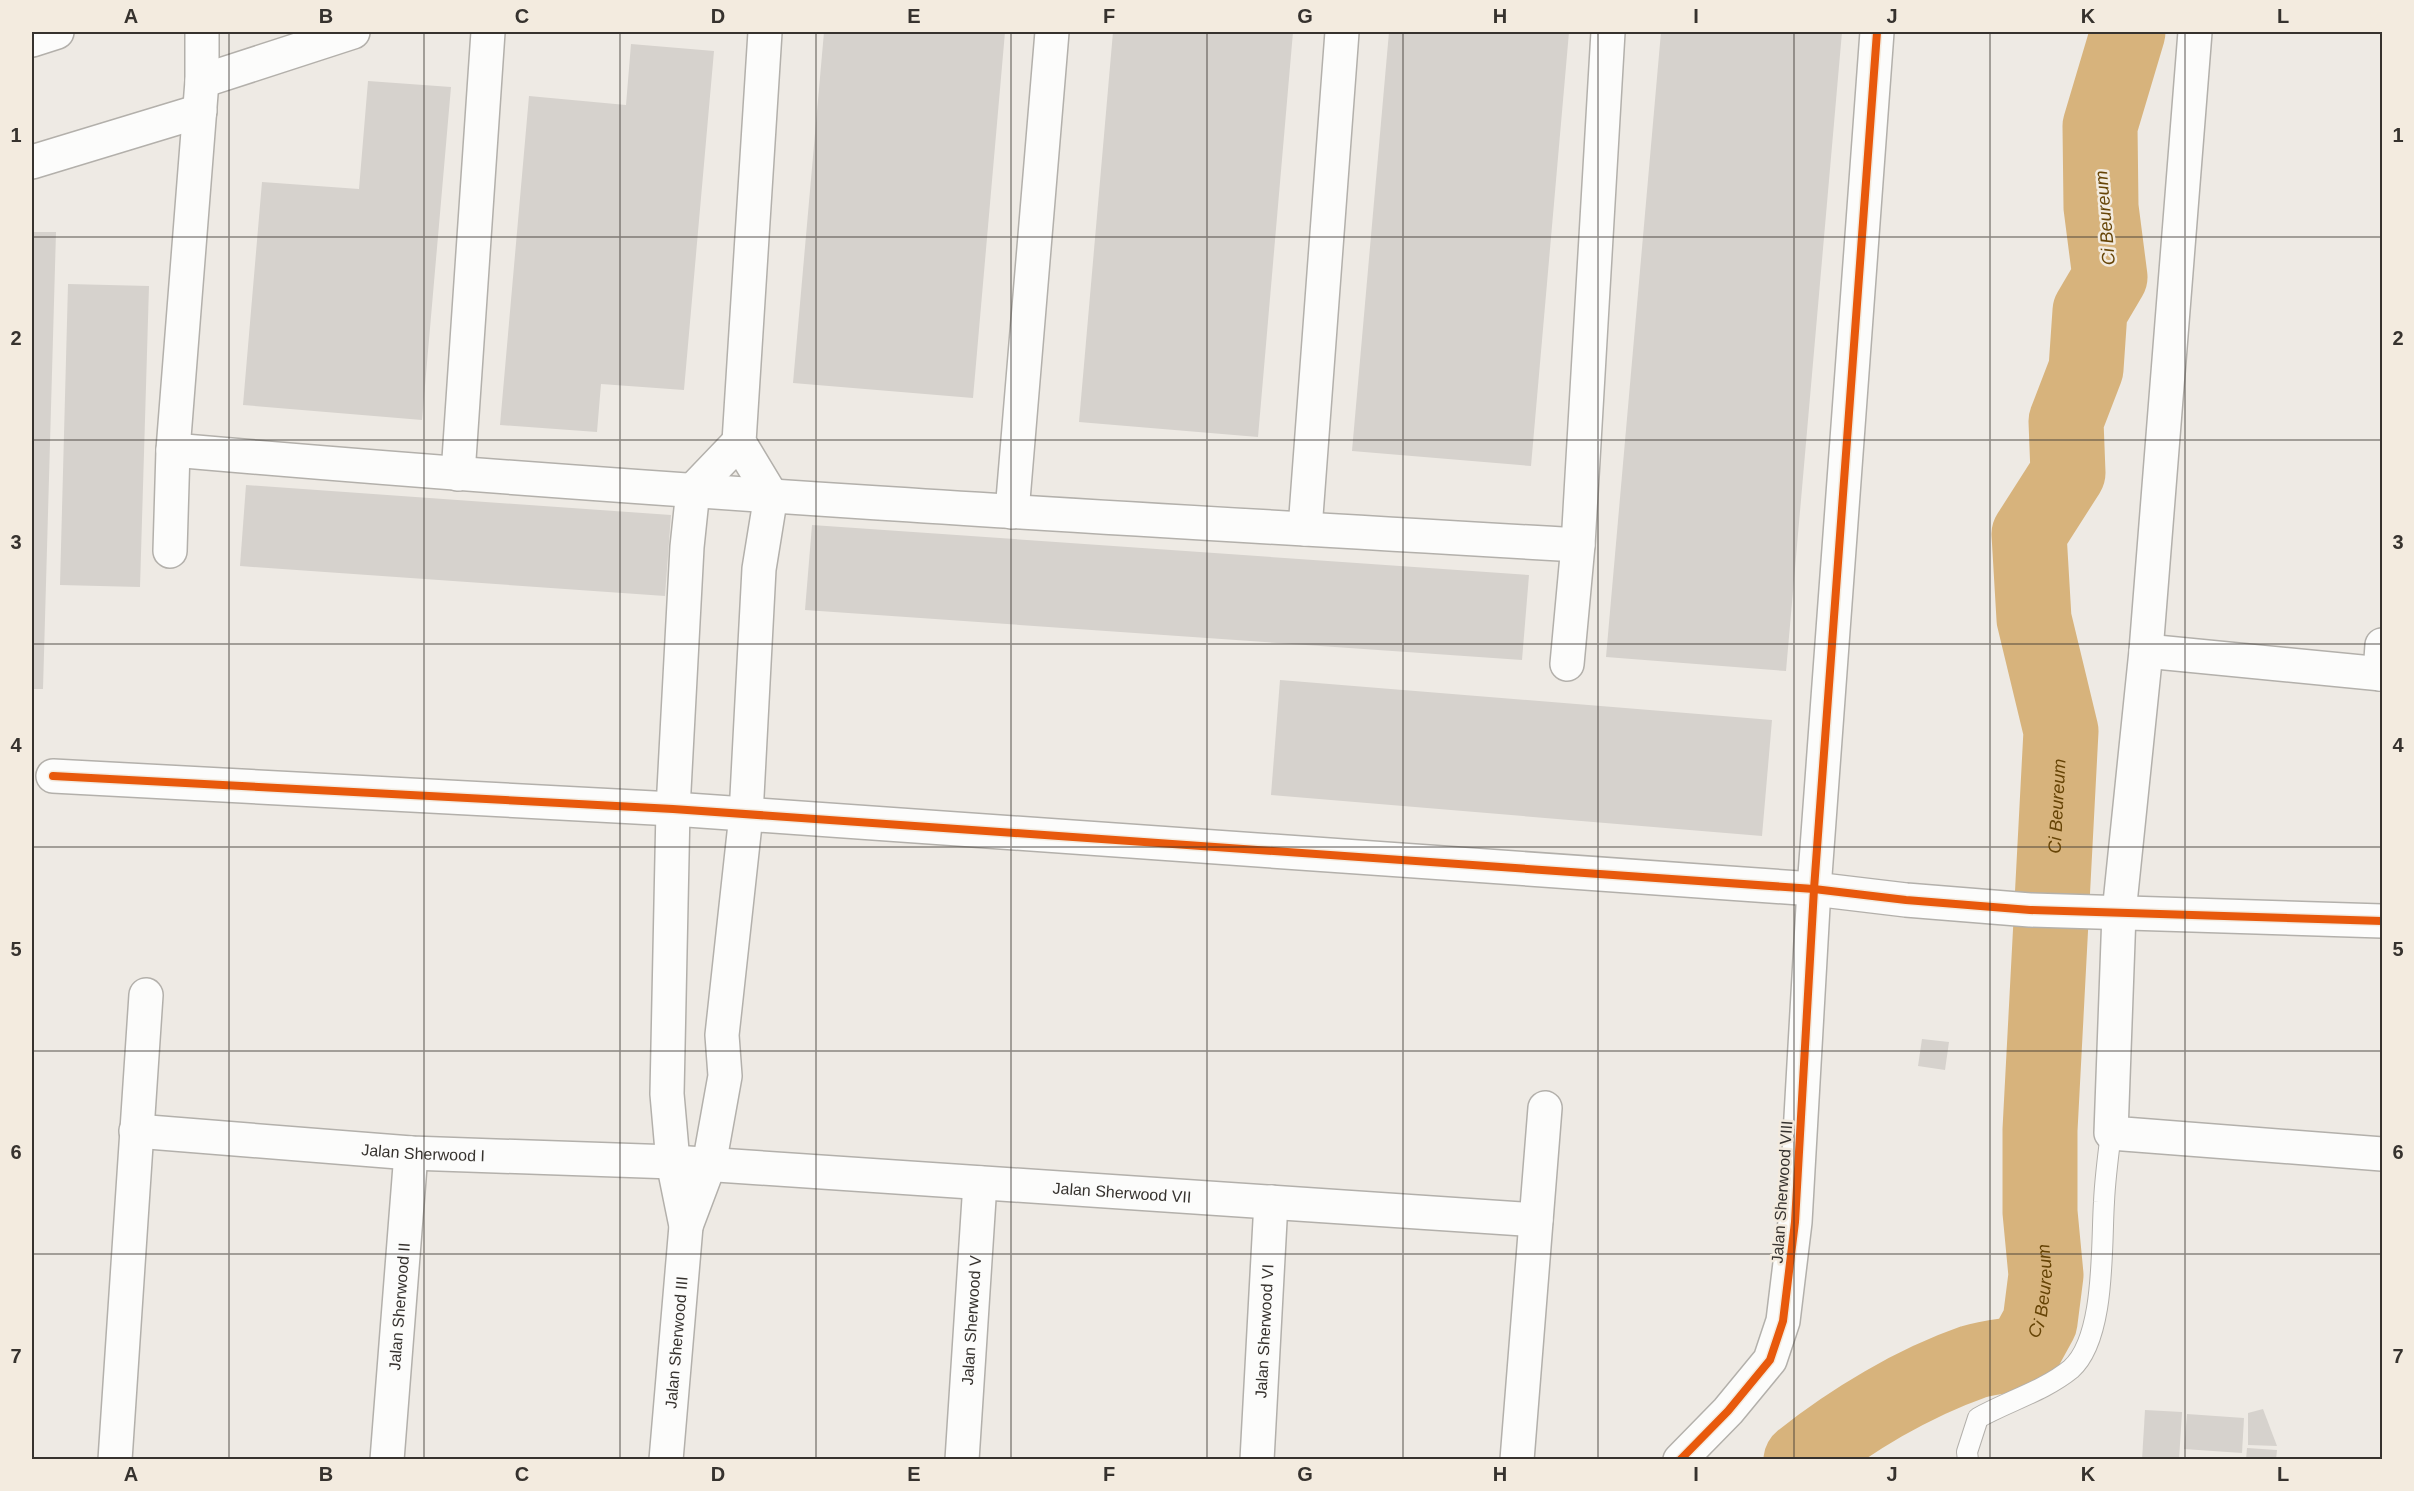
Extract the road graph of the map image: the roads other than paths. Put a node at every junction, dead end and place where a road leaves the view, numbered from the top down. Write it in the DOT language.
graph roads {
  1 [pos="57,32"];
  2 [pos="202,32"];
  3 [pos="353,32"];
  4 [pos="488,32"];
  5 [pos="765,32"];
  6 [pos="1052,32"];
  7 [pos="1342,32"];
  8 [pos="1608,32"];
  9 [pos="1877,32"];
  10 [pos="2194,32"];
  11 [pos="32,40"];
  12 [pos="201,96"];
  13 [pos="32,162"];
  14 [pos="739,442"];
  15 [pos="173,450"];
  16 [pos="458,474"];
  17 [pos="693,490"];
  18 [pos="771,495"];
  19 [pos="1012,512"];
  20 [pos="1305,529"];
  21 [pos="1578,544"];
  22 [pos="170,551"];
  23 [pos="2146,651"];
  24 [pos="1567,664"];
  25 [pos="2382,664"];
  26 [pos="39,774"];
  27 [pos="673,809"];
  28 [pos="746,815"];
  29 [pos="1814,889"];
  30 [pos="2119,913"];
  31 [pos="2382,921"];
  32 [pos="146,995"];
  33 [pos="1545,1108"];
  34 [pos="136,1131"];
  35 [pos="2111,1133"];
  36 [pos="411,1153"];
  37 [pos="2382,1154"];
  38 [pos="674,1162"];
  39 [pos="709,1165"];
  40 [pos="980,1183"];
  41 [pos="1271,1202"];
  42 [pos="1536,1220"];
  43 [pos="686,1226"];
  44 [pos="115,1460"];
  45 [pos="387,1460"];
  46 [pos="666,1460"];
  47 [pos="962,1460"];
  48 [pos="1257,1460"];
  49 [pos="1517,1460"];
  50 [pos="1680,1460"];
  51 [pos="1968,1460"];
  1 -- 11 [label="street"];
  2 -- 12 [label="street"];
  3 -- 12 [label="street"];
  4 -- 16 [label="street"];
  5 -- 14 [label="street"];
  6 -- 19 [label="street"];
  7 -- 20 [label="street"];
  8 -- 21 [label="street"];
  9 -- 29 [label="street, Jalan Sherwood VIII"];
  10 -- 23 [label="street"];
  12 -- 13 [label="street"];
  12 -- 15 [label="street"];
  14 -- 17 [label="street"];
  14 -- 18 [label="street"];
  15 -- 16 [label="street"];
  15 -- 22 [label="street"];
  16 -- 17 [label="street"];
  17 -- 18 [label="street"];
  17 -- 27 [label="street, Jalan Sherwood III"];
  18 -- 19 [label="street"];
  18 -- 28 [label="street, Jalan Sherwood III"];
  19 -- 20 [label="street"];
  20 -- 21 [label="street"];
  21 -- 24 [label="street"];
  23 -- 25 [label="street"];
  23 -- 30 [label="street"];
  26 -- 27 [label="street"];
  27 -- 28 [label="street"];
  27 -- 38 [label="street, Jalan Sherwood III"];
  28 -- 29 [label="street"];
  28 -- 39 [label="street, Jalan Sherwood III"];
  29 -- 30 [label="street"];
  29 -- 50 [label="street, Jalan Sherwood VIII"];
  30 -- 31 [label="street"];
  30 -- 35 [label="street"];
  32 -- 34 [label="street"];
  33 -- 42 [label="street"];
  34 -- 36 [label="street, Jalan Sherwood I"];
  34 -- 44 [label="street"];
  35 -- 37 [label="street"];
  35 -- 51 [label="lane"];
  36 -- 38 [label="street, Jalan Sherwood I"];
  36 -- 45 [label="street, Jalan Sherwood II"];
  38 -- 39 [label="street, Jalan Sherwood I"];
  38 -- 43 [label="street, Jalan Sherwood III"];
  39 -- 40 [label="street, Jalan Sherwood VII"];
  39 -- 43 [label="street, Jalan Sherwood III"];
  40 -- 41 [label="street, Jalan Sherwood VII"];
  40 -- 47 [label="street, Jalan Sherwood V"];
  41 -- 42 [label="street, Jalan Sherwood VII"];
  41 -- 48 [label="street, Jalan Sherwood VI"];
  42 -- 49 [label="street"];
  43 -- 46 [label="street, Jalan Sherwood III"];
}
